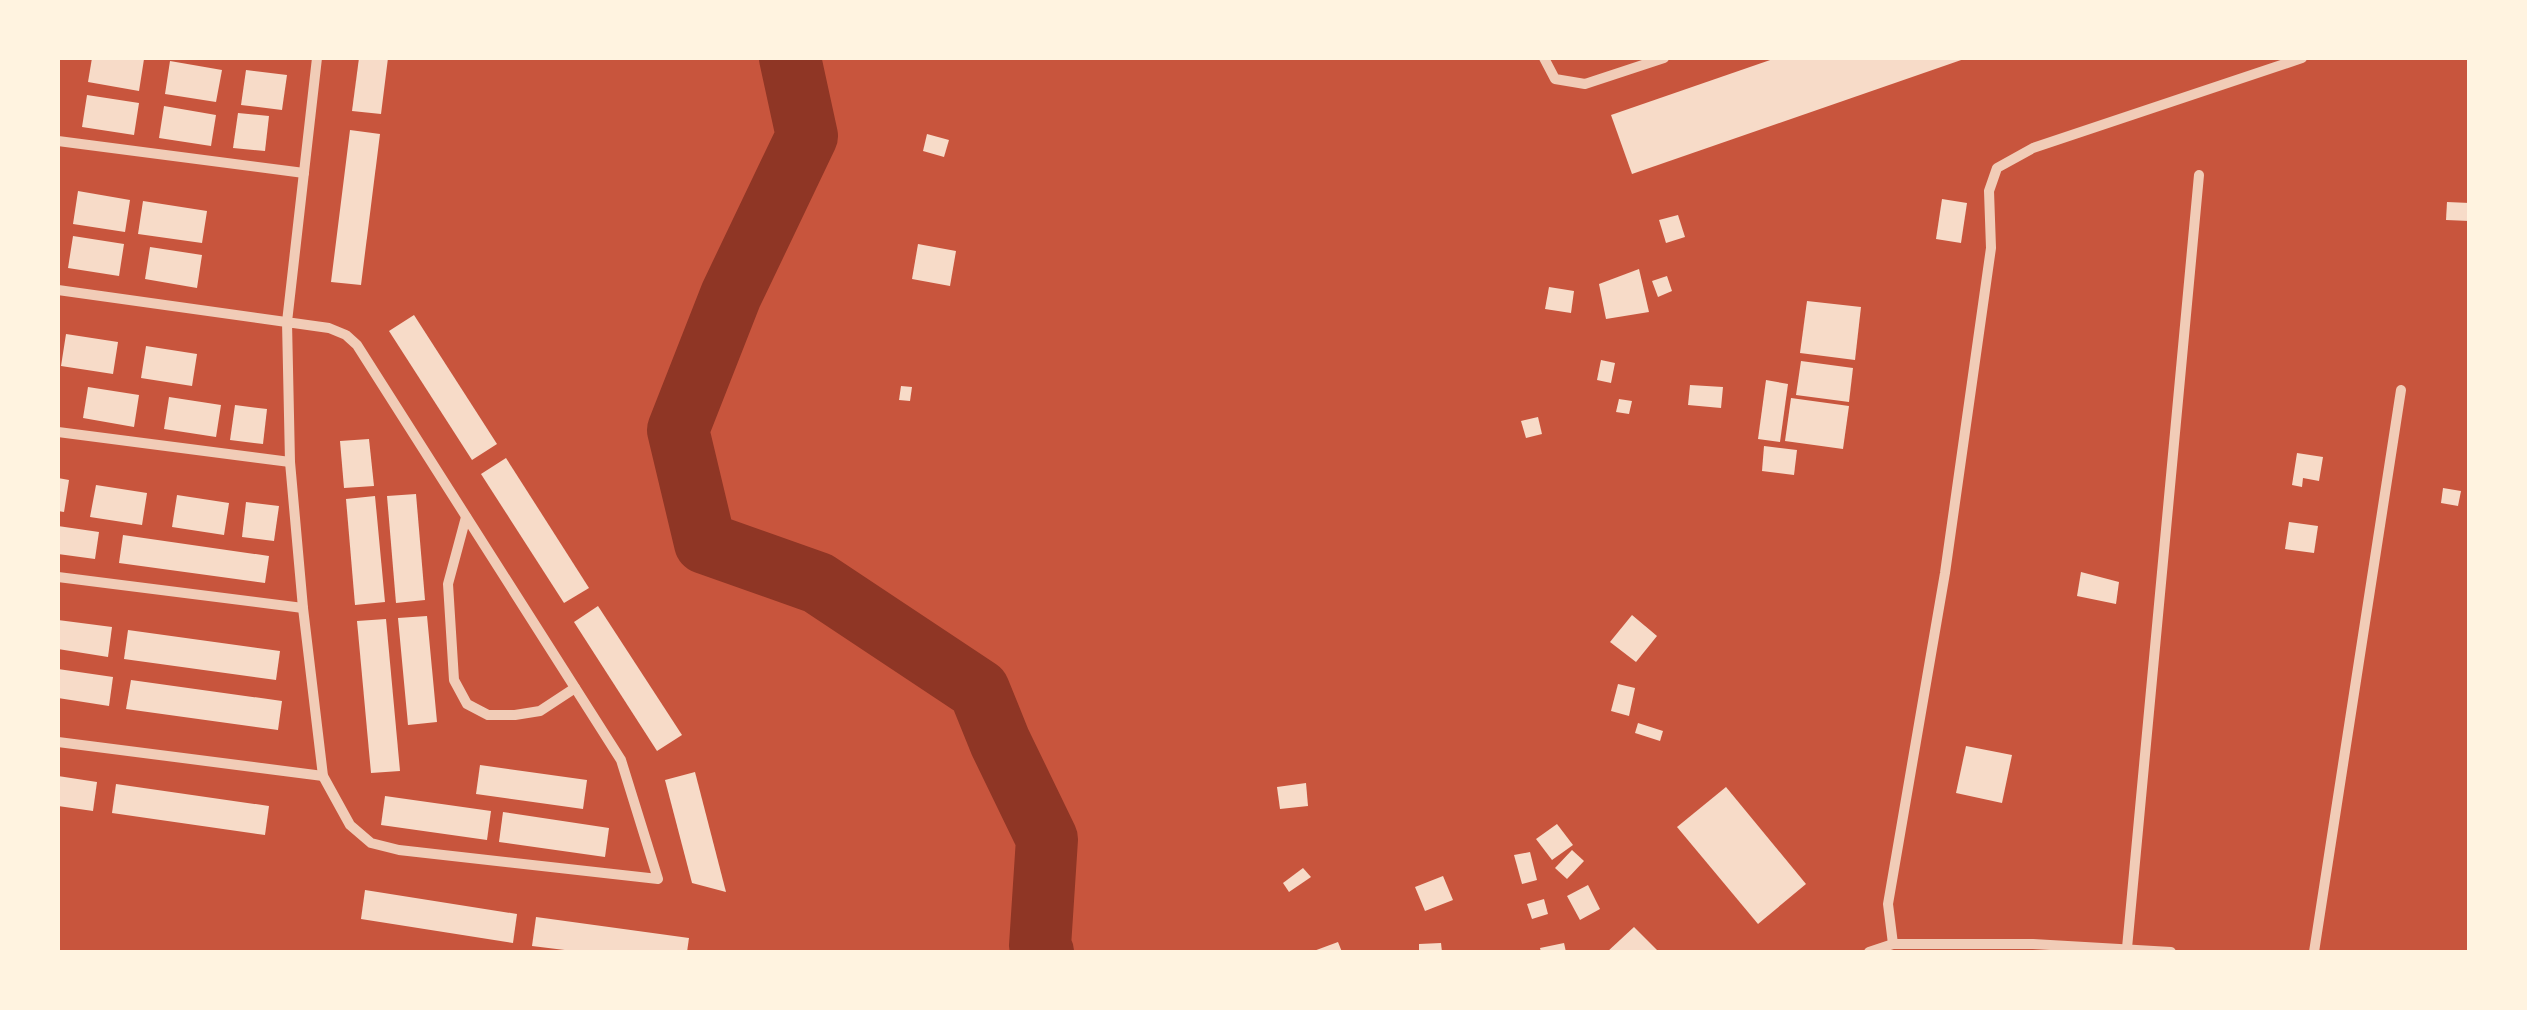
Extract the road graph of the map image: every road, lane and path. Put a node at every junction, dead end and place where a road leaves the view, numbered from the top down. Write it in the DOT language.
graph roads {
  1 [pos="316,58"];
  2 [pos="1544,58"];
  3 [pos="1664,58"];
  4 [pos="2302,58"];
  5 [pos="58,141"];
  6 [pos="304,173"];
  7 [pos="2200,175"];
  8 [pos="58,290"];
  9 [pos="286,322"];
  10 [pos="2401,390"];
  11 [pos="58,432"];
  12 [pos="290,462"];
  13 [pos="466,517"];
  14 [pos="58,577"];
  15 [pos="302,608"];
  16 [pos="574,688"];
  17 [pos="58,742"];
  18 [pos="323,776"];
  19 [pos="1892,944"];
  20 [pos="2127,948"];
  21 [pos="1869,952"];
  22 [pos="2171,952"];
  23 [pos="2314,952"];
  1 -- 6 [label="street"];
  2 -- 3 [label="street"];
  4 -- 19 [label="street"];
  5 -- 6 [label="street"];
  6 -- 9 [label="street"];
  7 -- 20 [label="street"];
  8 -- 9 [label="street"];
  9 -- 12 [label="street"];
  9 -- 13 [label="street"];
  10 -- 23 [label="street"];
  11 -- 12 [label="street"];
  12 -- 15 [label="street"];
  13 -- 16 [label="street"];
  13 -- 16 [label="street"];
  14 -- 15 [label="street"];
  15 -- 18 [label="street"];
  16 -- 18 [label="street"];
  17 -- 18 [label="street"];
  19 -- 20 [label="street"];
  19 -- 21 [label="street"];
  20 -- 22 [label="street"];
}
